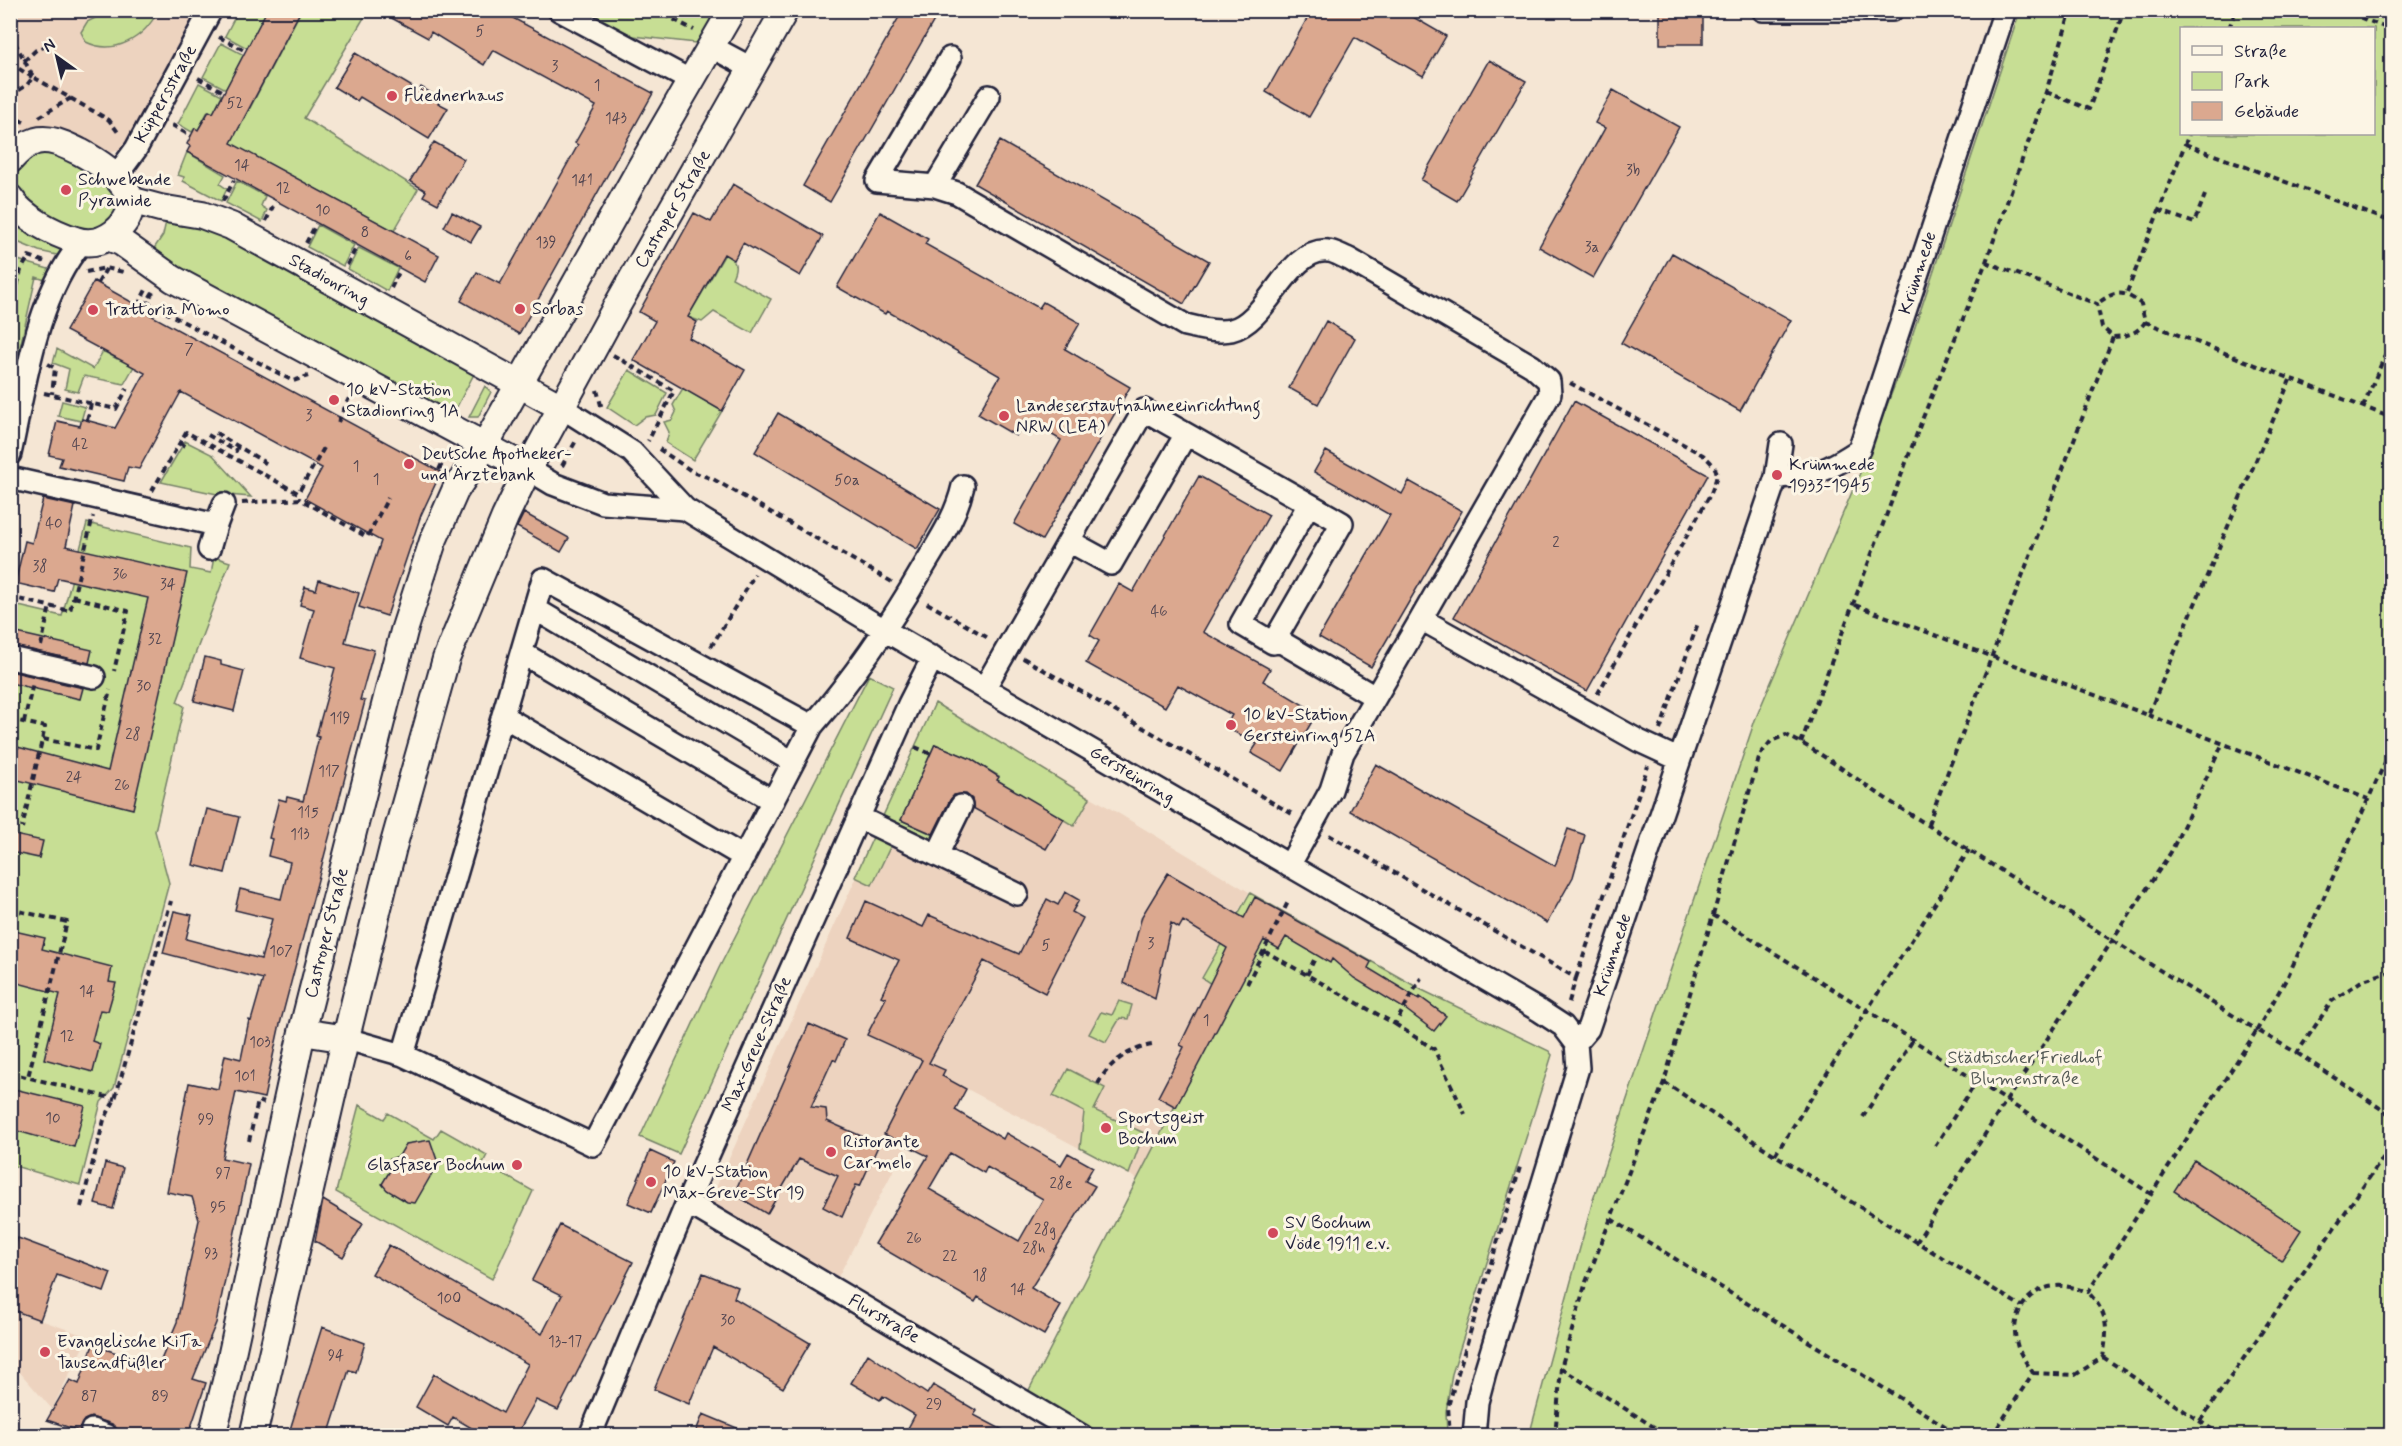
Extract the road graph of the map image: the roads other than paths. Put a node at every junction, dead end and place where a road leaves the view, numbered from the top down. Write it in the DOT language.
graph roads {
  1 [pos="211,10"];
  2 [pos="559,10"];
  3 [pos="732,10"];
  4 [pos="785,10"];
  5 [pos="1763,10"];
  6 [pos="1892,10"];
  7 [pos="2005,10"];
  8 [pos="704,39"];
  9 [pos="950,58"];
  10 [pos="753,69"];
  11 [pos="682,75"];
  12 [pos="989,96"];
  13 [pos="19,141"];
  14 [pos="117,175"];
  15 [pos="935,186"];
  16 [pos="130,200"];
  17 [pos="12,208"];
  18 [pos="108,237"];
  19 [pos="82,242"];
  20 [pos="518,386"];
  21 [pos="561,407"];
  22 [pos="1186,434"];
  23 [pos="1780,444"];
  24 [pos="484,445"];
  25 [pos="10,454"];
  26 [pos="528,469"];
  27 [pos="1776,477"];
  28 [pos="10,478"];
  29 [pos="963,486"];
  30 [pos="224,504"];
  31 [pos="1310,504"];
  32 [pos="686,509"];
  33 [pos="216,525"];
  34 [pos="1069,541"];
  35 [pos="209,549"];
  36 [pos="535,609"];
  37 [pos="1421,619"];
  38 [pos="886,631"];
  39 [pos="1276,639"];
  40 [pos="522,653"];
  41 [pos="933,657"];
  42 [pos="10,658"];
  43 [pos="94,677"];
  44 [pos="985,687"];
  45 [pos="1375,697"];
  46 [pos="503,716"];
  47 [pos="812,726"];
  48 [pos="1678,759"];
  49 [pos="793,762"];
  50 [pos="773,801"];
  51 [pos="961,806"];
  52 [pos="858,818"];
  53 [pos="937,855"];
  54 [pos="744,857"];
  55 [pos="1289,866"];
  56 [pos="1017,894"];
  57 [pos="302,1032"];
  58 [pos="1569,1034"];
  59 [pos="347,1039"];
  60 [pos="403,1055"];
  61 [pos="686,1205"];
  62 [pos="212,1436"];
  63 [pos="253,1436"];
  64 [pos="590,1436"];
  65 [pos="1082,1436"];
  66 [pos="1474,1436"];
  1 -- 14 [label="street, Küppersstraße"];
  2 -- 11 [label="street"];
  3 -- 8 [label="main road, Castroper Straße"];
  4 -- 10 [label="main road, Castroper Straße"];
  5 -- 6 [label="street"];
  7 -- 27 [label="street, Krümmede"];
  8 -- 10 [label="street"];
  8 -- 20 [label="main road, Castroper Straße"];
  9 -- 15 [label="street"];
  10 -- 21 [label="main road, Castroper Straße"];
  12 -- 15 [label="street"];
  13 -- 14 [label="main road"];
  14 -- 16 [label="main road"];
  15 -- 37 [label="street"];
  16 -- 18 [label="main road"];
  16 -- 20 [label="main road, Stadionring"];
  17 -- 19 [label="main road"];
  18 -- 19 [label="main road"];
  18 -- 24 [label="main road"];
  19 -- 25 [label="street"];
  20 -- 21 [label="main road"];
  20 -- 24 [label="main road, Castroper Straße"];
  21 -- 26 [label="main road, Castroper Straße"];
  21 -- 32 [label="street, Gersteinring"];
  22 -- 31 [label="street"];
  22 -- 34 [label="street"];
  22 -- 34 [label="street"];
  23 -- 27 [label="street, Krümmede"];
  24 -- 26 [label="main road"];
  24 -- 57 [label="main road, Castroper Straße"];
  26 -- 32 [label="street, Gersteinring"];
  26 -- 59 [label="main road, Castroper Straße"];
  27 -- 48 [label="street, Krümmede"];
  28 -- 33 [label="street"];
  29 -- 38 [label="street"];
  30 -- 33 [label="street"];
  31 -- 39 [label="street"];
  31 -- 39 [label="street"];
  32 -- 38 [label="street, Gersteinring"];
  33 -- 35 [label="street"];
  34 -- 44 [label="street"];
  36 -- 40 [label="street"];
  36 -- 47 [label="street"];
  36 -- 49 [label="street"];
  37 -- 45 [label="street"];
  37 -- 48 [label="street"];
  38 -- 41 [label="street, Gersteinring"];
  38 -- 47 [label="street"];
  39 -- 45 [label="street"];
  40 -- 46 [label="street"];
  40 -- 50 [label="street"];
  41 -- 44 [label="street, Gersteinring"];
  41 -- 52 [label="street, Max-Greve-Straße"];
  42 -- 43 [label="street"];
  44 -- 55 [label="street, Gersteinring"];
  45 -- 55 [label="street"];
  46 -- 54 [label="street"];
  46 -- 60 [label="street"];
  47 -- 49 [label="street"];
  48 -- 58 [label="street, Krümmede"];
  49 -- 50 [label="street"];
  50 -- 54 [label="street"];
  51 -- 53 [label="street"];
  52 -- 53 [label="street"];
  52 -- 61 [label="street, Max-Greve-Straße"];
  53 -- 56 [label="street"];
  54 -- 60 [label="street"];
  55 -- 58 [label="street, Gersteinring"];
  57 -- 59 [label="main road"];
  57 -- 62 [label="main road, Castroper Straße"];
  58 -- 66 [label="street"];
  59 -- 60 [label="street"];
  59 -- 63 [label="main road, Castroper Straße"];
  61 -- 64 [label="street, Max-Greve-Straße"];
  61 -- 65 [label="street, Flurstraße"];
}
